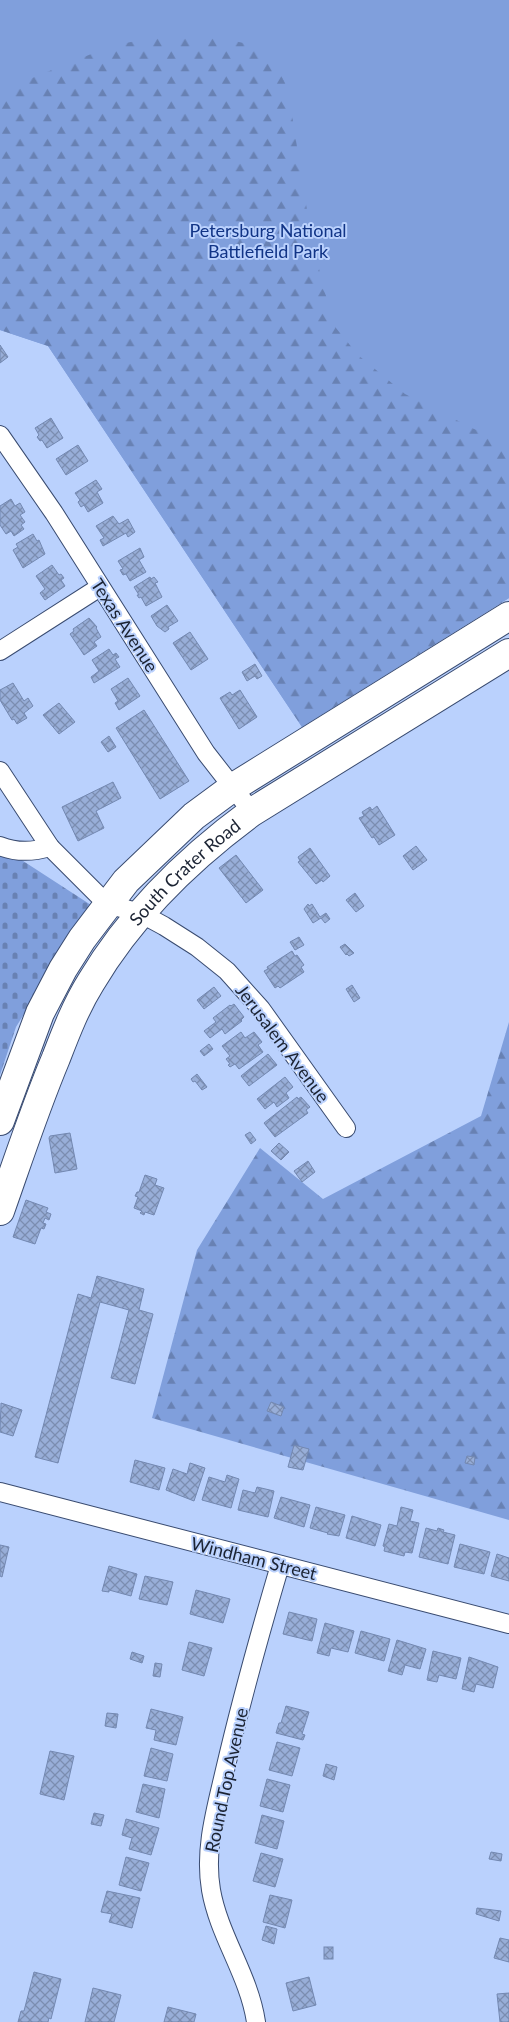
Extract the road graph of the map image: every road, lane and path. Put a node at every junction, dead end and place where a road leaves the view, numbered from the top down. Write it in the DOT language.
graph roads {
  1 [pos="0,435"];
  2 [pos="100,587"];
  3 [pos="509,616"];
  4 [pos="0,651"];
  5 [pos="509,653"];
  6 [pos="0,771"];
  7 [pos="232,788"];
  8 [pos="252,812"];
  9 [pos="0,846"];
  10 [pos="50,847"];
  11 [pos="107,904"];
  12 [pos="140,913"];
  13 [pos="0,1121"];
  14 [pos="346,1128"];
  15 [pos="0,1212"];
  16 [pos="0,1492"];
  17 [pos="280,1565"];
  18 [pos="509,1624"];
  19 [pos="256,2022"];
  1 -- 2 [label="street, Texas Avenue"];
  2 -- 4 [label="street"];
  2 -- 7 [label="street, Texas Avenue"];
  3 -- 7 [label="main road, South Crater Road"];
  5 -- 8 [label="main road, South Crater Road"];
  6 -- 10 [label="street"];
  7 -- 8 [label="street, Texas Avenue"];
  7 -- 11 [label="main road, South Crater Road"];
  8 -- 12 [label="main road, South Crater Road"];
  9 -- 10 [label="street"];
  10 -- 11 [label="street"];
  11 -- 12 [label="street, Jerusalem Avenue"];
  11 -- 13 [label="main road, South Crater Road"];
  12 -- 14 [label="street, Jerusalem Avenue"];
  12 -- 15 [label="main road, South Crater Road"];
  16 -- 17 [label="street, Windham Street"];
  17 -- 18 [label="street, Windham Street"];
  17 -- 19 [label="street, Round Top Avenue"];
}
